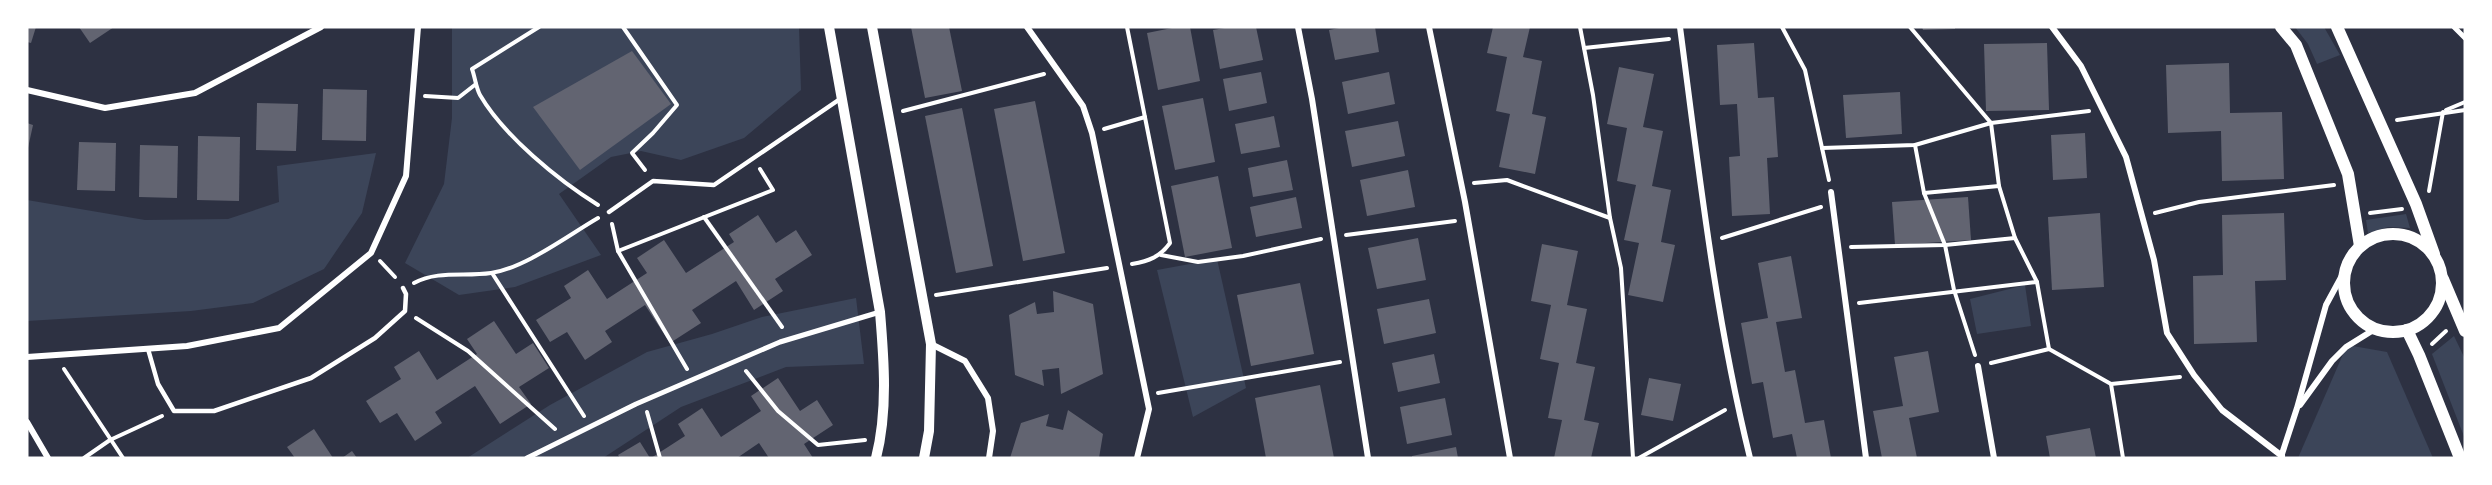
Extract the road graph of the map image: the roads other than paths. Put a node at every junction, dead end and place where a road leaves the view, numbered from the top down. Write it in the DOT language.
graph roads {
  1 [pos="321,27"];
  2 [pos="418,27"];
  3 [pos="829,27"];
  4 [pos="872,27"];
  5 [pos="1027,27"];
  6 [pos="1298,27"];
  7 [pos="1429,27"];
  8 [pos="1680,27"];
  9 [pos="2052,27"];
  10 [pos="2281,27"];
  11 [pos="2337,27"];
  12 [pos="2454,27"];
  13 [pos="2465,38"];
  14 [pos="27,90"];
  15 [pos="842,97"];
  16 [pos="1832,192"];
  17 [pos="609,212"];
  18 [pos="2360,246"];
  19 [pos="2439,269"];
  20 [pos="2345,270"];
  21 [pos="403,288"];
  22 [pos="880,312"];
  23 [pos="2375,329"];
  24 [pos="2406,330"];
  25 [pos="2465,331"];
  26 [pos="931,344"];
  27 [pos="148,349"];
  28 [pos="27,357"];
  29 [pos="1978,366"];
  30 [pos="2297,408"];
  31 [pos="27,422"];
  32 [pos="2281,457"];
  33 [pos="48,458"];
  34 [pos="527,458"];
  35 [pos="876,458"];
  36 [pos="924,458"];
  37 [pos="989,458"];
  38 [pos="1137,458"];
  39 [pos="1368,458"];
  40 [pos="1510,458"];
  41 [pos="1749,458"];
  42 [pos="1866,458"];
  43 [pos="1994,458"];
  44 [pos="2460,458"];
  1 -- 14 [label="street"];
  2 -- 27 [label="street"];
  3 -- 15 [label="street"];
  4 -- 26 [label="street"];
  5 -- 38 [label="street"];
  6 -- 39 [label="street"];
  7 -- 40 [label="street"];
  8 -- 41 [label="street"];
  9 -- 32 [label="street"];
  10 -- 18 [label="main road"];
  11 -- 19 [label="main road"];
  12 -- 13 [label="street"];
  15 -- 17 [label="lane"];
  15 -- 22 [label="street"];
  16 -- 42 [label="street"];
  18 -- 19 [label="main road"];
  18 -- 20 [label="main road"];
  19 -- 24 [label="main road"];
  19 -- 25 [label="main road"];
  20 -- 23 [label="main road"];
  20 -- 30 [label="street"];
  21 -- 27 [label="lane"];
  22 -- 34 [label="street"];
  22 -- 35 [label="street"];
  23 -- 24 [label="main road"];
  23 -- 30 [label="street"];
  24 -- 44 [label="main road"];
  26 -- 36 [label="street"];
  26 -- 37 [label="street"];
  27 -- 28 [label="street"];
  29 -- 43 [label="street"];
  30 -- 32 [label="street"];
  31 -- 33 [label="street"];
}
